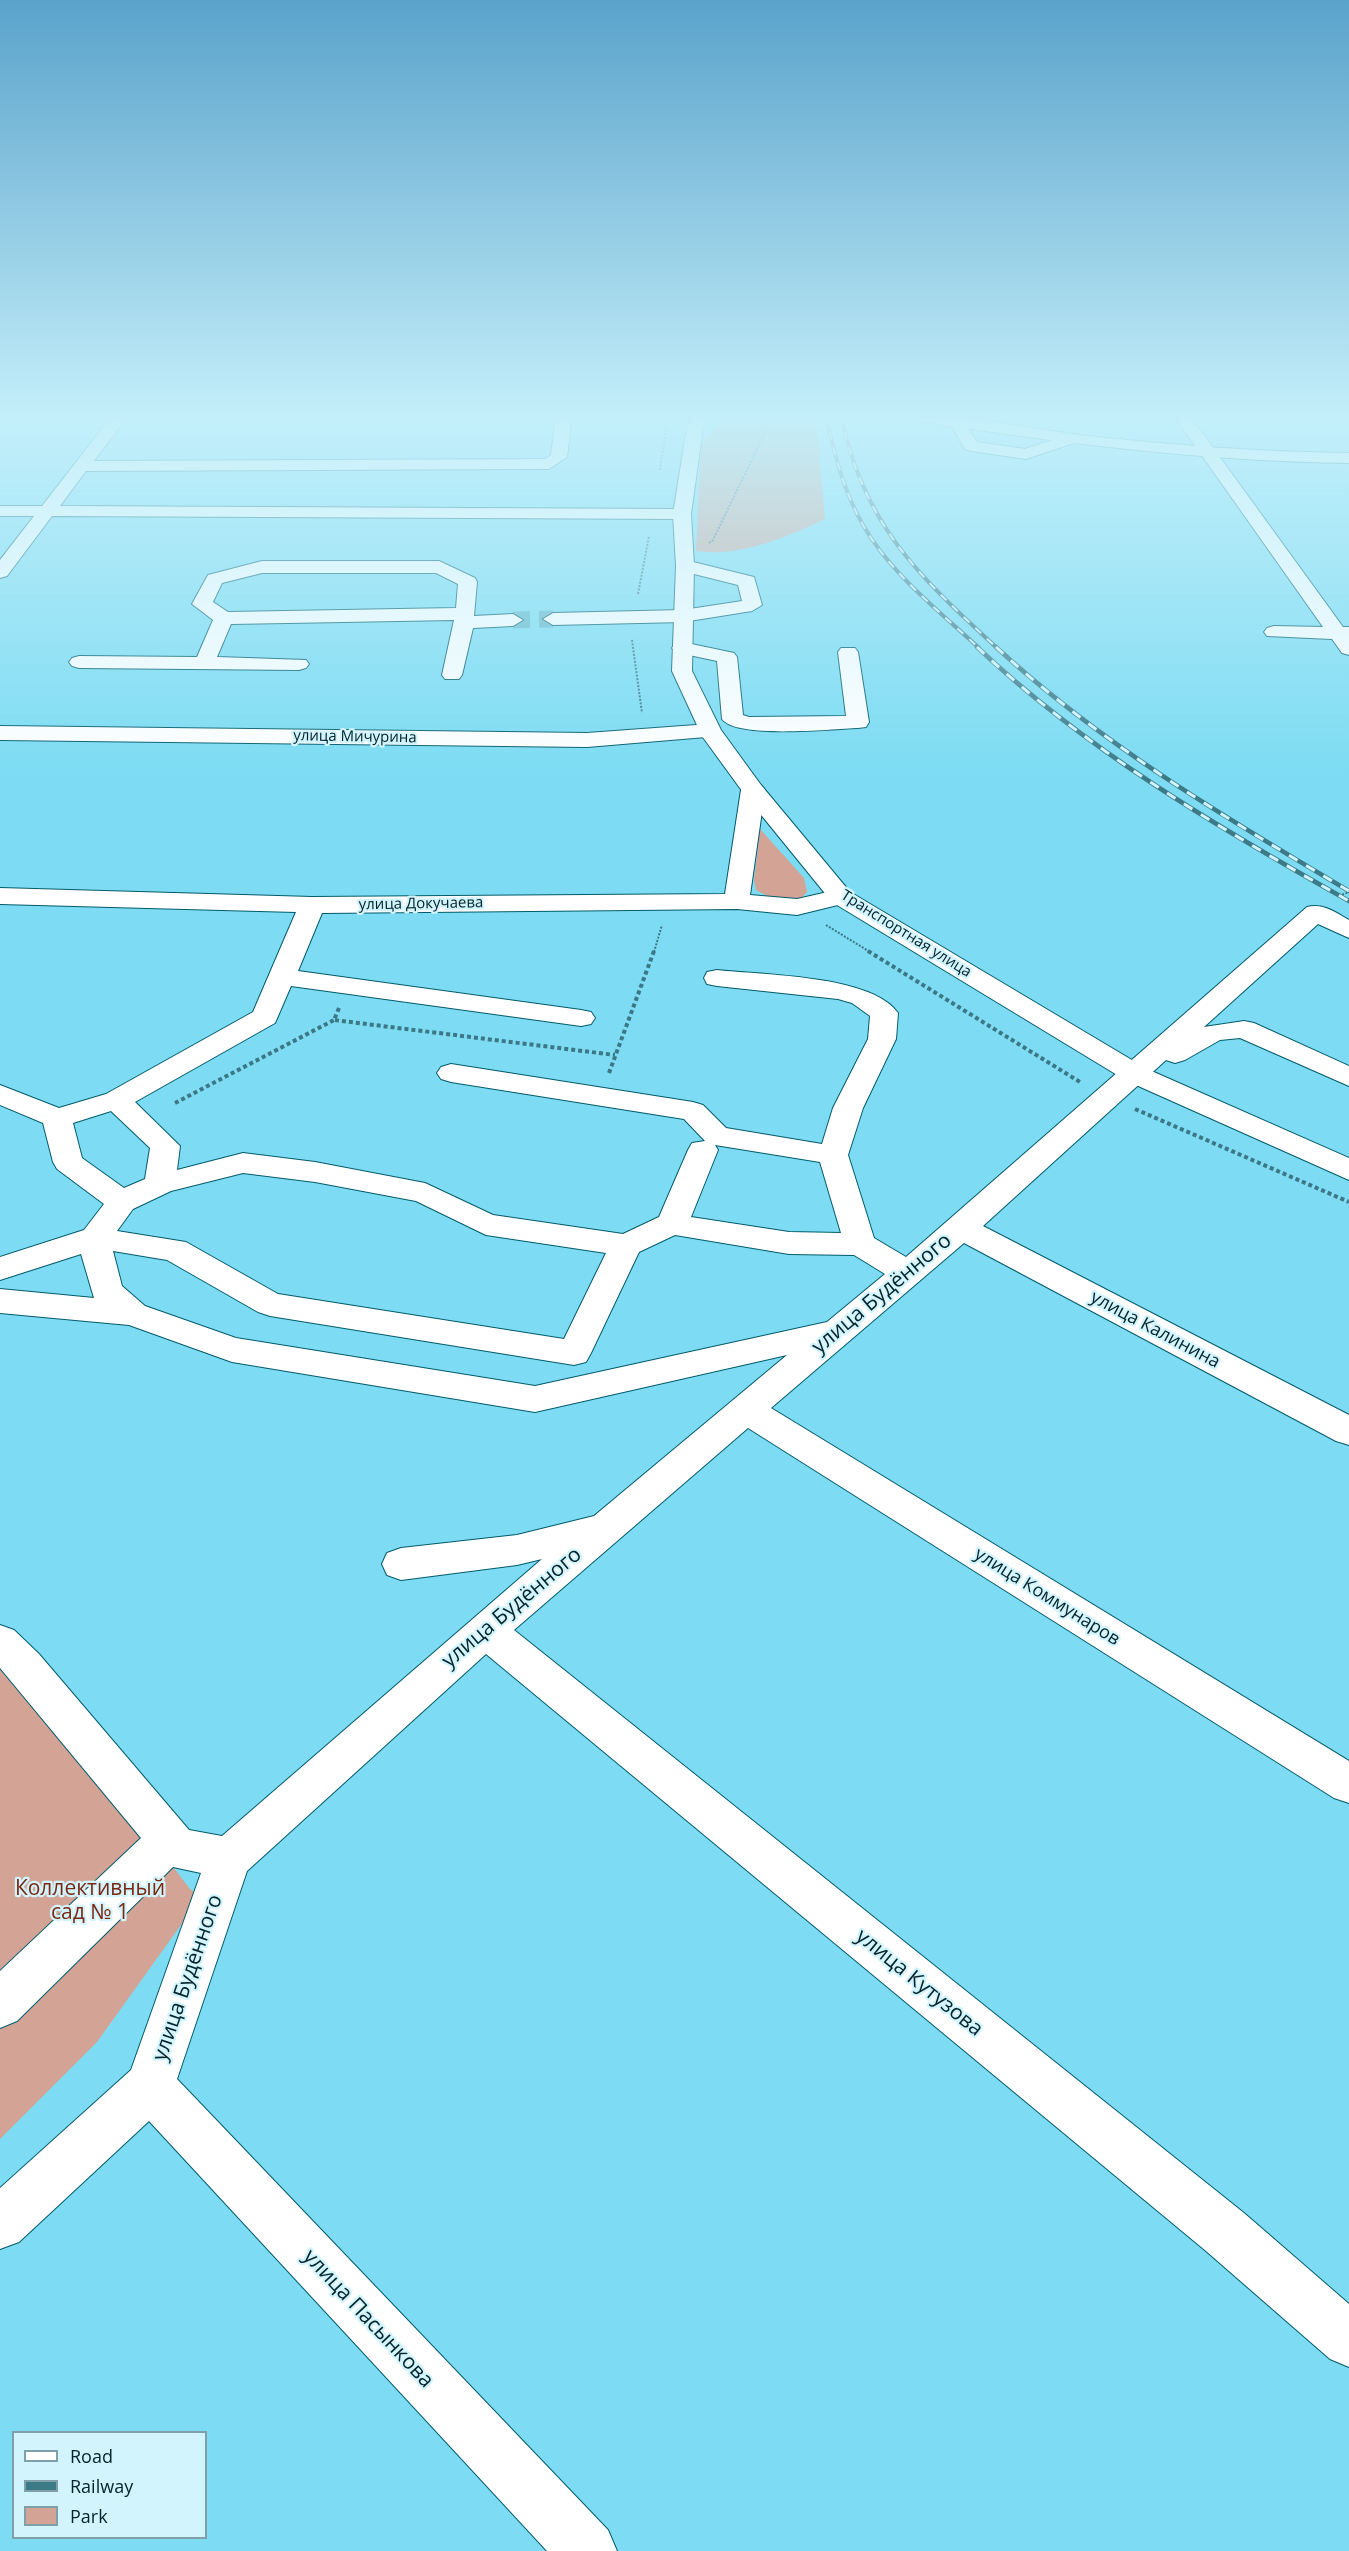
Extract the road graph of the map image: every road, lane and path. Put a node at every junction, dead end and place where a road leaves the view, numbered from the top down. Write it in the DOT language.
graph roads {
  1 [pos="27,535"];
  2 [pos="683,535"];
  3 [pos="715,535"];
  4 [pos="1270,535"];
  5 [pos="685,560"];
  6 [pos="0,572"];
  7 [pos="683,616"];
  8 [pos="224,618"];
  9 [pos="464,618"];
  10 [pos="554,619"];
  11 [pos="513,620"];
  12 [pos="1274,632"];
  13 [pos="1345,638"];
  14 [pos="682,648"];
  15 [pos="848,652"];
  16 [pos="79,662"];
  17 [pos="204,663"];
  18 [pos="299,663"];
  19 [pos="452,675"];
  20 [pos="710,731"];
  21 [pos="0,733"];
  22 [pos="753,790"];
  23 [pos="0,896"];
  24 [pos="841,897"];
  25 [pos="737,901"];
  26 [pos="312,904"];
  27 [pos="665,916"];
  28 [pos="825,924"];
  29 [pos="1349,930"];
  30 [pos="284,977"];
  31 [pos="717,978"];
  32 [pos="341,1003"];
  33 [pos="581,1018"];
  34 [pos="334,1020"];
  35 [pos="615,1055"];
  36 [pos="451,1073"];
  37 [pos="608,1074"];
  38 [pos="1349,1077"];
  39 [pos="1123,1086"];
  40 [pos="0,1094"];
  41 [pos="116,1100"];
  42 [pos="175,1103"];
  43 [pos="57,1118"];
  44 [pos="703,1150"];
  45 [pos="833,1155"];
  46 [pos="1349,1170"];
  47 [pos="160,1184"];
  48 [pos="122,1202"];
  49 [pos="1349,1202"];
  50 [pos="672,1224"];
  51 [pos="961,1228"];
  52 [pos="96,1238"];
  53 [pos="860,1244"];
  54 [pos="626,1245"];
  55 [pos="0,1269"];
  56 [pos="908,1273"];
  57 [pos="0,1301"];
  58 [pos="133,1314"];
  59 [pos="835,1333"];
  60 [pos="746,1410"];
  61 [pos="1349,1431"];
  62 [pos="608,1527"];
  63 [pos="401,1564"];
  64 [pos="484,1630"];
  65 [pos="0,1642"];
  66 [pos="1349,1784"];
  67 [pos="170,1840"];
  68 [pos="229,1858"];
  69 [pos="0,2004"];
  70 [pos="150,2086"];
  71 [pos="0,2223"];
  72 [pos="1349,2340"];
  73 [pos="586,2551"];
  1 -- 6 [label="street"];
  2 -- 5 [label="street, Транспортная улица"];
  3 -- 5 [label="path"];
  4 -- 13 [label="street"];
  5 -- 7 [label="street, Транспортная улица"];
  5 -- 7 [label="street"];
  7 -- 10 [label="street"];
  7 -- 14 [label="street, Транспортная улица"];
  8 -- 9 [label="street"];
  8 -- 9 [label="street"];
  8 -- 17 [label="street"];
  9 -- 11 [label="street"];
  9 -- 19 [label="street"];
  12 -- 13 [label="street"];
  14 -- 15 [label="street"];
  14 -- 20 [label="street, Транспортная улица"];
  16 -- 17 [label="street"];
  17 -- 18 [label="street"];
  20 -- 21 [label="street, улица Мичурина"];
  20 -- 22 [label="street, Транспортная улица"];
  22 -- 24 [label="street, Транспортная улица"];
  22 -- 25 [label="street"];
  23 -- 26 [label="street, улица Докучаева"];
  24 -- 25 [label="street, улица Докучаева"];
  24 -- 39 [label="street, Транспортная улица"];
  25 -- 26 [label="street, улица Докучаева"];
  26 -- 30 [label="street"];
  27 -- 35 [label="path"];
  28 -- 39 [label="path"];
  29 -- 39 [label="street"];
  30 -- 33 [label="street"];
  30 -- 41 [label="street"];
  31 -- 45 [label="street"];
  32 -- 34 [label="path"];
  34 -- 35 [label="path"];
  34 -- 42 [label="path"];
  35 -- 37 [label="path"];
  36 -- 45 [label="street"];
  38 -- 39 [label="street"];
  39 -- 46 [label="street, Транспортная улица"];
  39 -- 49 [label="path"];
  39 -- 51 [label="street, улица Будённого"];
  40 -- 43 [label="street"];
  41 -- 43 [label="street"];
  41 -- 47 [label="street"];
  43 -- 48 [label="street"];
  44 -- 50 [label="street"];
  45 -- 53 [label="street"];
  47 -- 48 [label="street"];
  47 -- 54 [label="street"];
  48 -- 52 [label="street"];
  50 -- 53 [label="street"];
  50 -- 54 [label="street"];
  51 -- 56 [label="street, улица Будённого"];
  51 -- 61 [label="street, улица Калинина"];
  52 -- 54 [label="street"];
  52 -- 55 [label="street"];
  52 -- 58 [label="street"];
  53 -- 56 [label="street"];
  56 -- 59 [label="street, улица Будённого"];
  57 -- 58 [label="street"];
  58 -- 59 [label="street"];
  59 -- 60 [label="street, улица Будённого"];
  60 -- 62 [label="street, улица Будённого"];
  60 -- 66 [label="street, улица Коммунаров"];
  62 -- 63 [label="street"];
  62 -- 64 [label="street, улица Будённого"];
  64 -- 68 [label="street, улица Будённого"];
  64 -- 72 [label="street, улица Кутузова"];
  65 -- 67 [label="street"];
  67 -- 68 [label="street"];
  67 -- 69 [label="street"];
  68 -- 70 [label="street, улица Будённого"];
  70 -- 71 [label="street, улица Будённого"];
  70 -- 73 [label="street, улица Пасынкова"];
}
